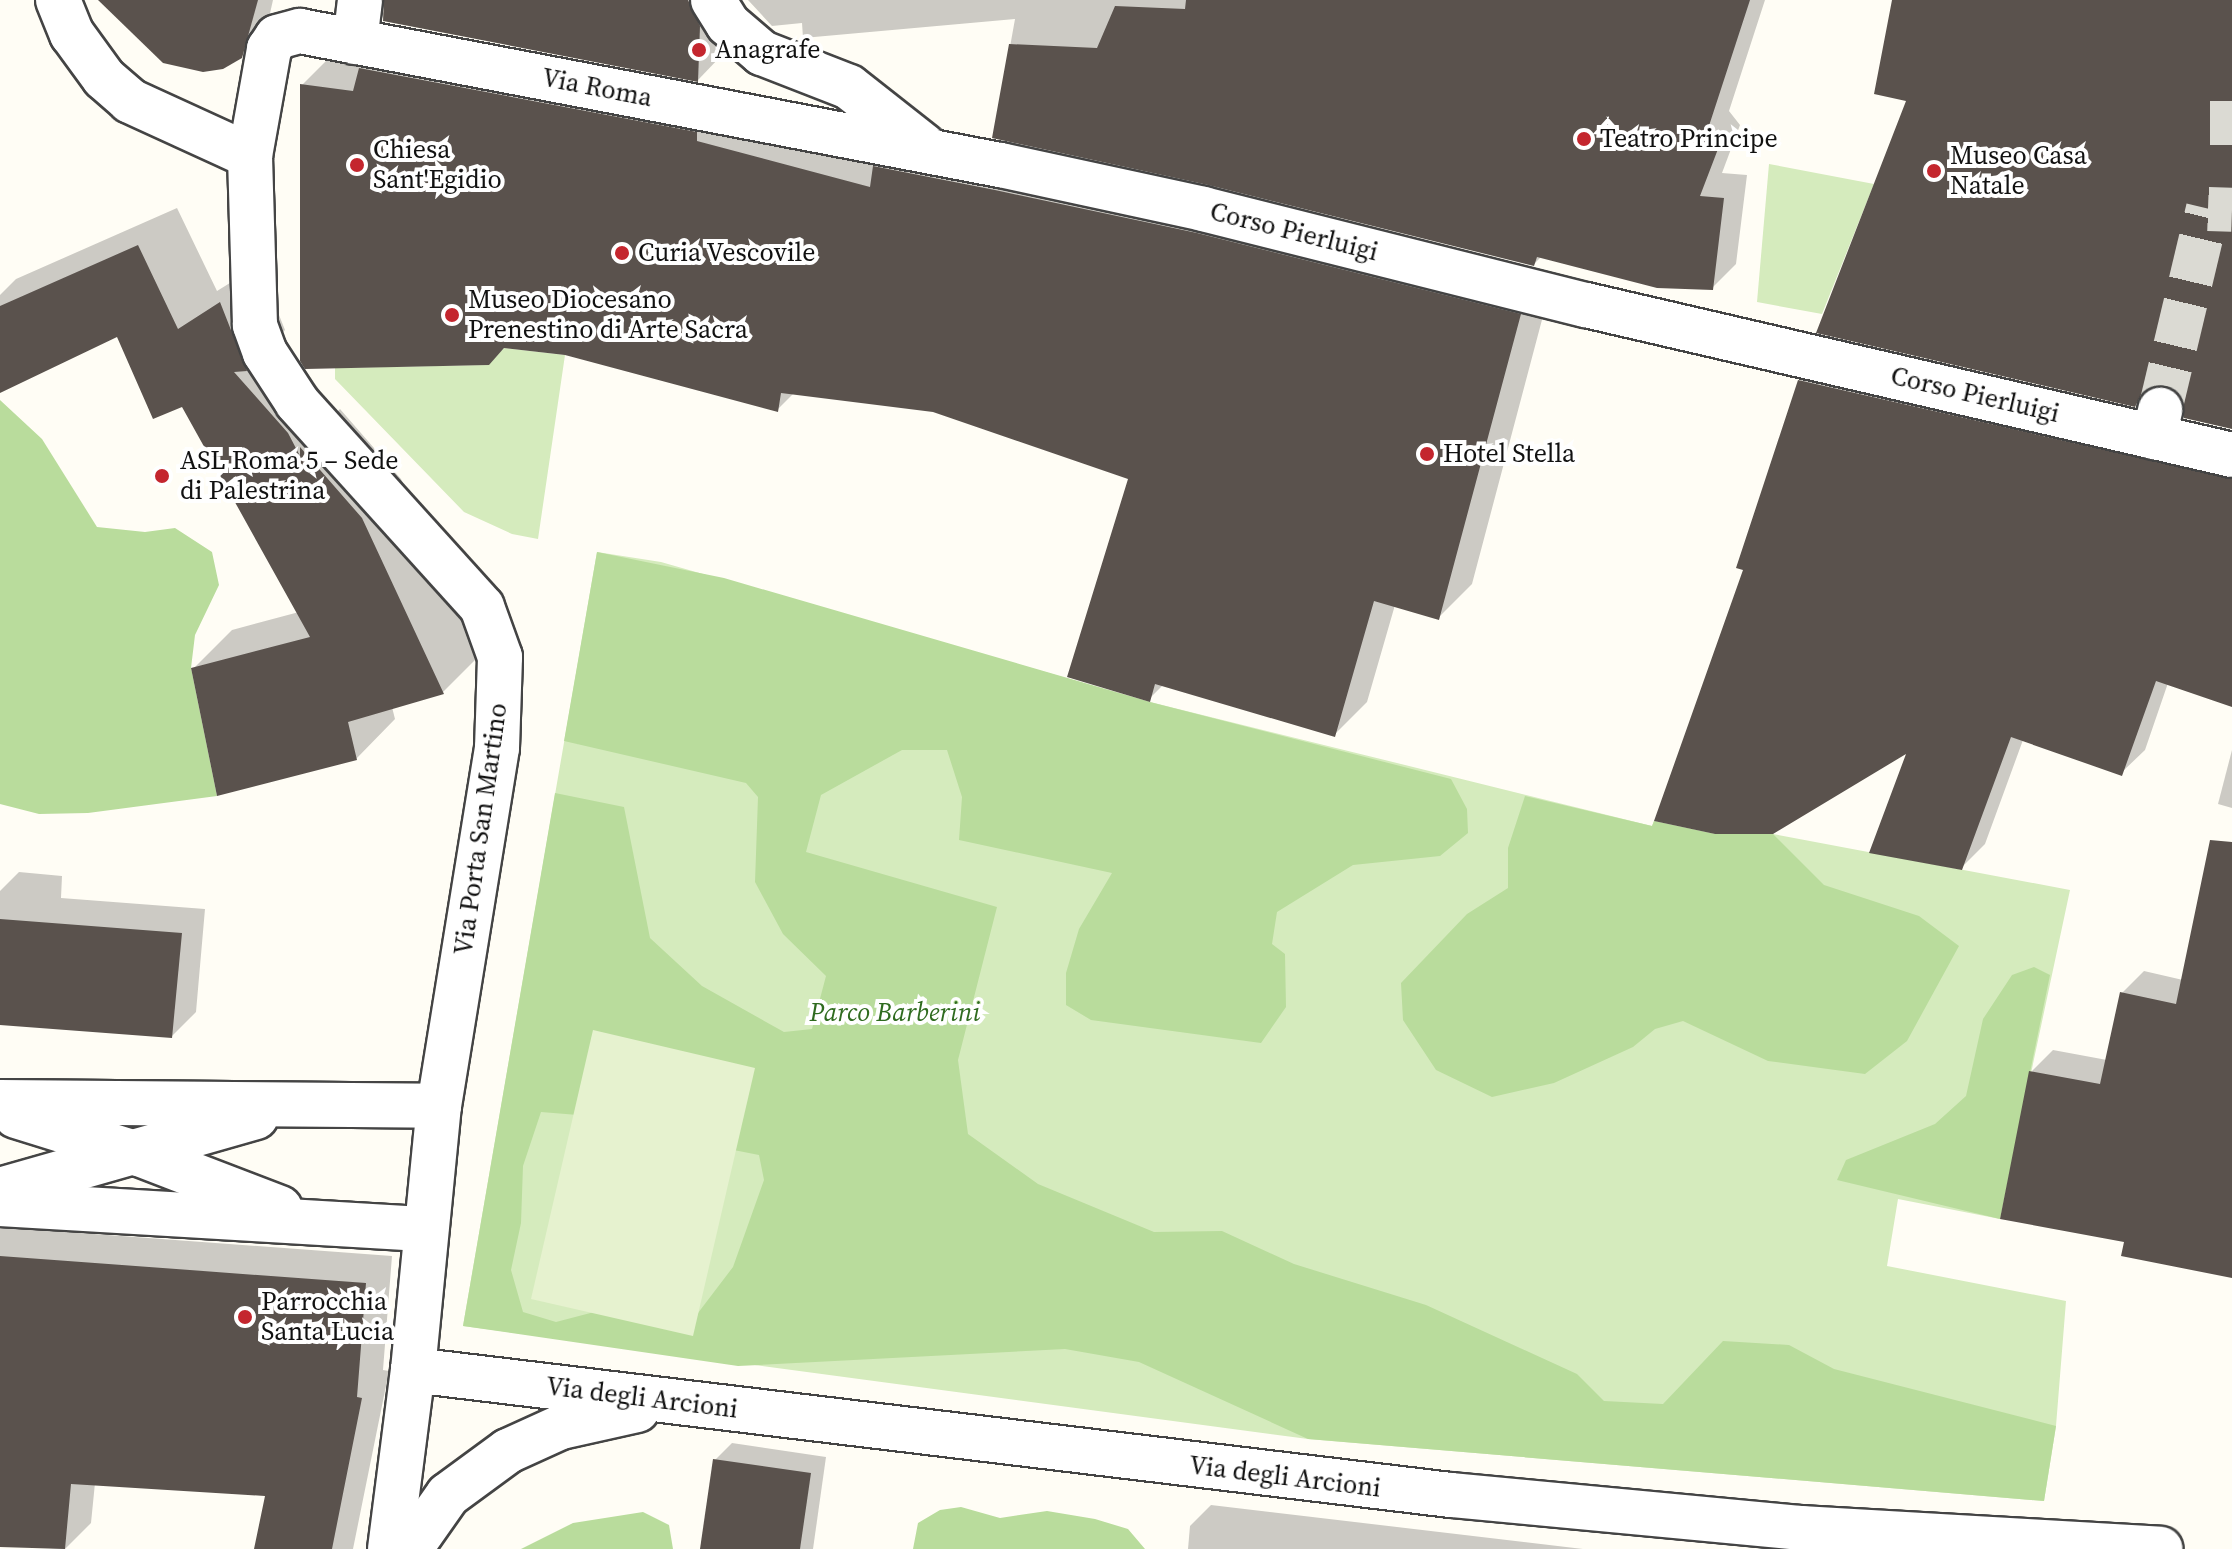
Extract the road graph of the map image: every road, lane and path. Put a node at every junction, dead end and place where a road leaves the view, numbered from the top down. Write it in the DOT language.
graph roads {
  1 [pos="58,0"];
  2 [pos="713,0"];
  3 [pos="358,21"];
  4 [pos="268,56"];
  5 [pos="932,151"];
  6 [pos="250,156"];
  7 [pos="2232,455"];
  8 [pos="0,1102"];
  9 [pos="293,1105"];
  10 [pos="439,1106"];
  11 [pos="0,1111"];
  12 [pos="139,1154"];
  13 [pos="0,1190"];
  14 [pos="0,1204"];
  15 [pos="319,1223"];
  16 [pos="426,1229"];
  17 [pos="413,1370"];
  18 [pos="727,1408"];
  19 [pos="390,1549"];
  20 [pos="410,1549"];
  21 [pos="2160,1549"];
  1 -- 6 [label="street"];
  2 -- 5 [label="street"];
  3 -- 4 [label="street, Via Roma"];
  3 -- 5 [label="street, Via Roma"];
  4 -- 6 [label="street, Via Porta San Martino"];
  5 -- 7 [label="street, Corso Pierluigi"];
  6 -- 10 [label="street, Via Porta San Martino"];
  8 -- 9 [label="street"];
  9 -- 10 [label="street"];
  9 -- 12 [label="street"];
  10 -- 16 [label="street, Via Porta San Martino"];
  11 -- 12 [label="street"];
  12 -- 13 [label="street"];
  12 -- 15 [label="street"];
  14 -- 15 [label="street"];
  15 -- 16 [label="street"];
  16 -- 17 [label="street, Via Porta San Martino"];
  17 -- 18 [label="street, Via degli Arcioni"];
  17 -- 19 [label="street, Via Porta San Martino"];
  18 -- 20 [label="street"];
  18 -- 21 [label="street, Via degli Arcioni"];
}
